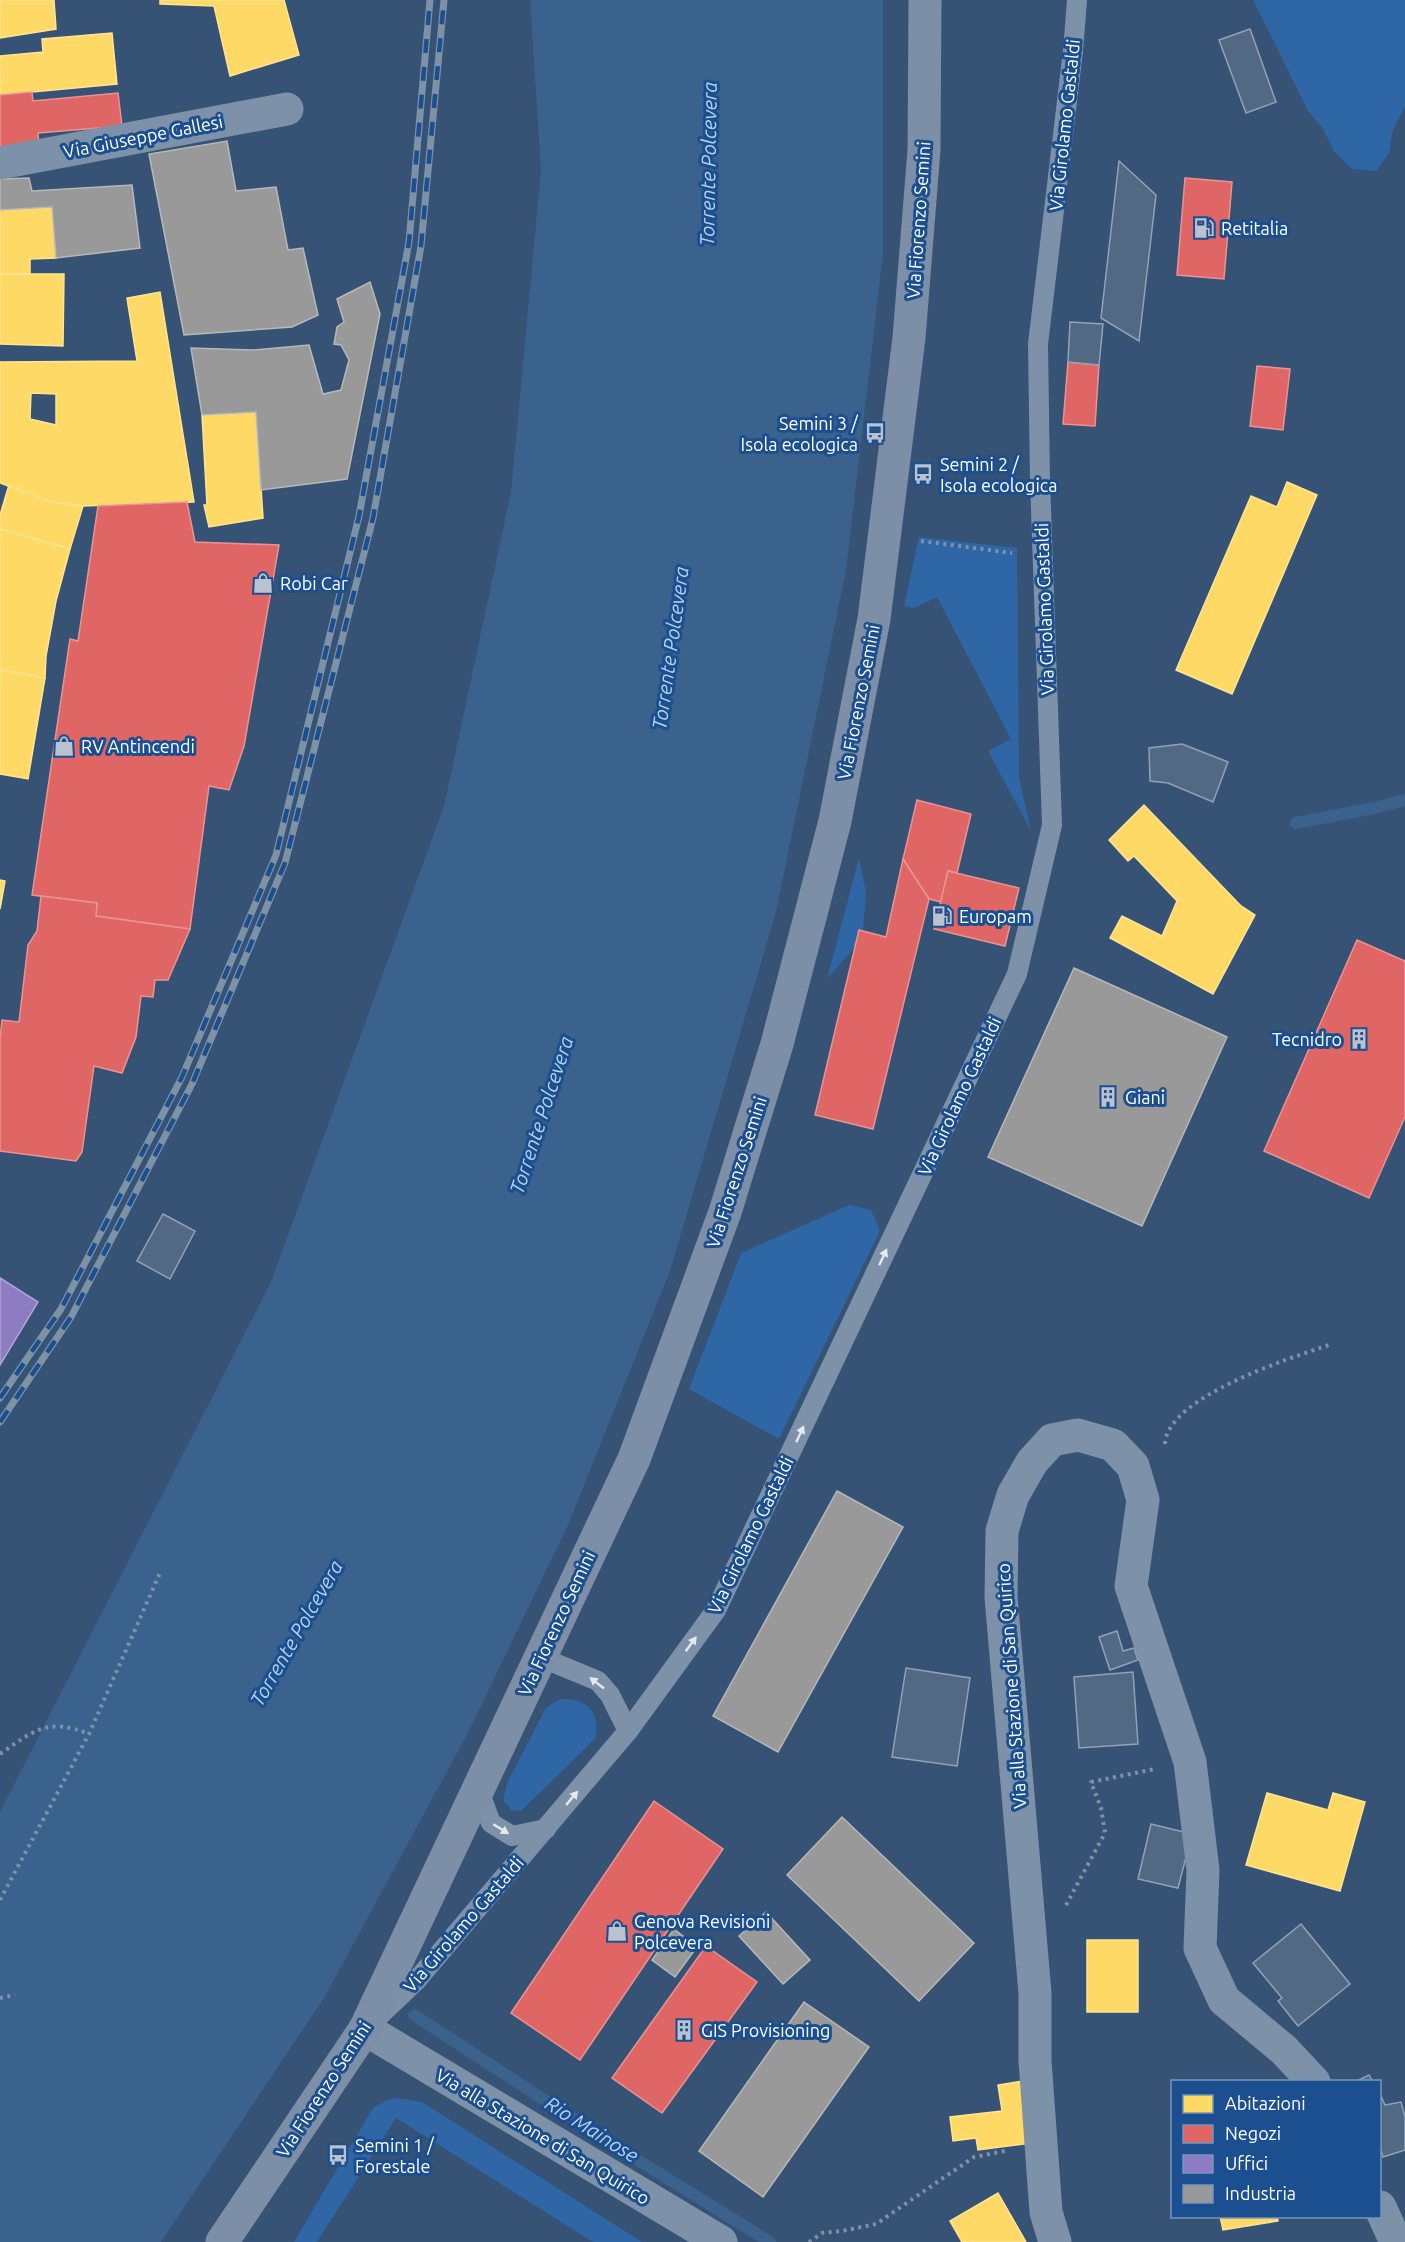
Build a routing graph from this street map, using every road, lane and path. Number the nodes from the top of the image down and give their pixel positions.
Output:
1 (925, 0) edge
2 (1077, 0) edge
3 (287, 109) dead end
4 (0, 163) edge
5 (918, 541) dead end
6 (1017, 553) dead end
7 (1329, 1345) dead end
8 (1164, 1449) dead end
9 (160, 1573) dead end
10 (540, 1657) junction
11 (628, 1731) junction
12 (89, 1734) junction
13 (0, 1754) edge
14 (1190, 1762) junction
15 (479, 1791) junction
16 (546, 1829) junction
17 (0, 1900) edge
18 (1065, 1909) dead end
19 (15, 1995) dead end
20 (0, 1998) edge
21 (365, 2029) junction
22 (1312, 2080) edge
23 (1041, 2145) junction
24 (1381, 2209) edge
25 (222, 2242) edge
26 (721, 2242) edge
27 (809, 2242) edge
28 (1055, 2242) edge
29 (1396, 2242) edge

1 - 10 main road, Via Fiorenzo Semini
11 -> 2 lane, Via Girolamo Gastaldi
3 - 4 street, Via Giuseppe Gallesi
5 - 6 path
7 - 8 path
9 - 12 path
11 -> 10 lane
10 - 15 main road, Via Fiorenzo Semini
16 -> 11 lane, Via Girolamo Gastaldi
12 - 13 path
12 - 17 path
14 - 18 path
14 - 22 street, Via alla Stazione di San Quirico
14 - 23 street, Via alla Stazione di San Quirico
15 -> 16 lane
15 - 21 main road, Via Fiorenzo Semini
16 - 21 lane, Via Girolamo Gastaldi
19 - 20 path
21 - 25 main road, Via Fiorenzo Semini
21 - 26 street, Via alla Stazione di San Quirico
23 - 27 path
23 - 28 street, Via alla Stazione di San Quirico
24 - 29 street

